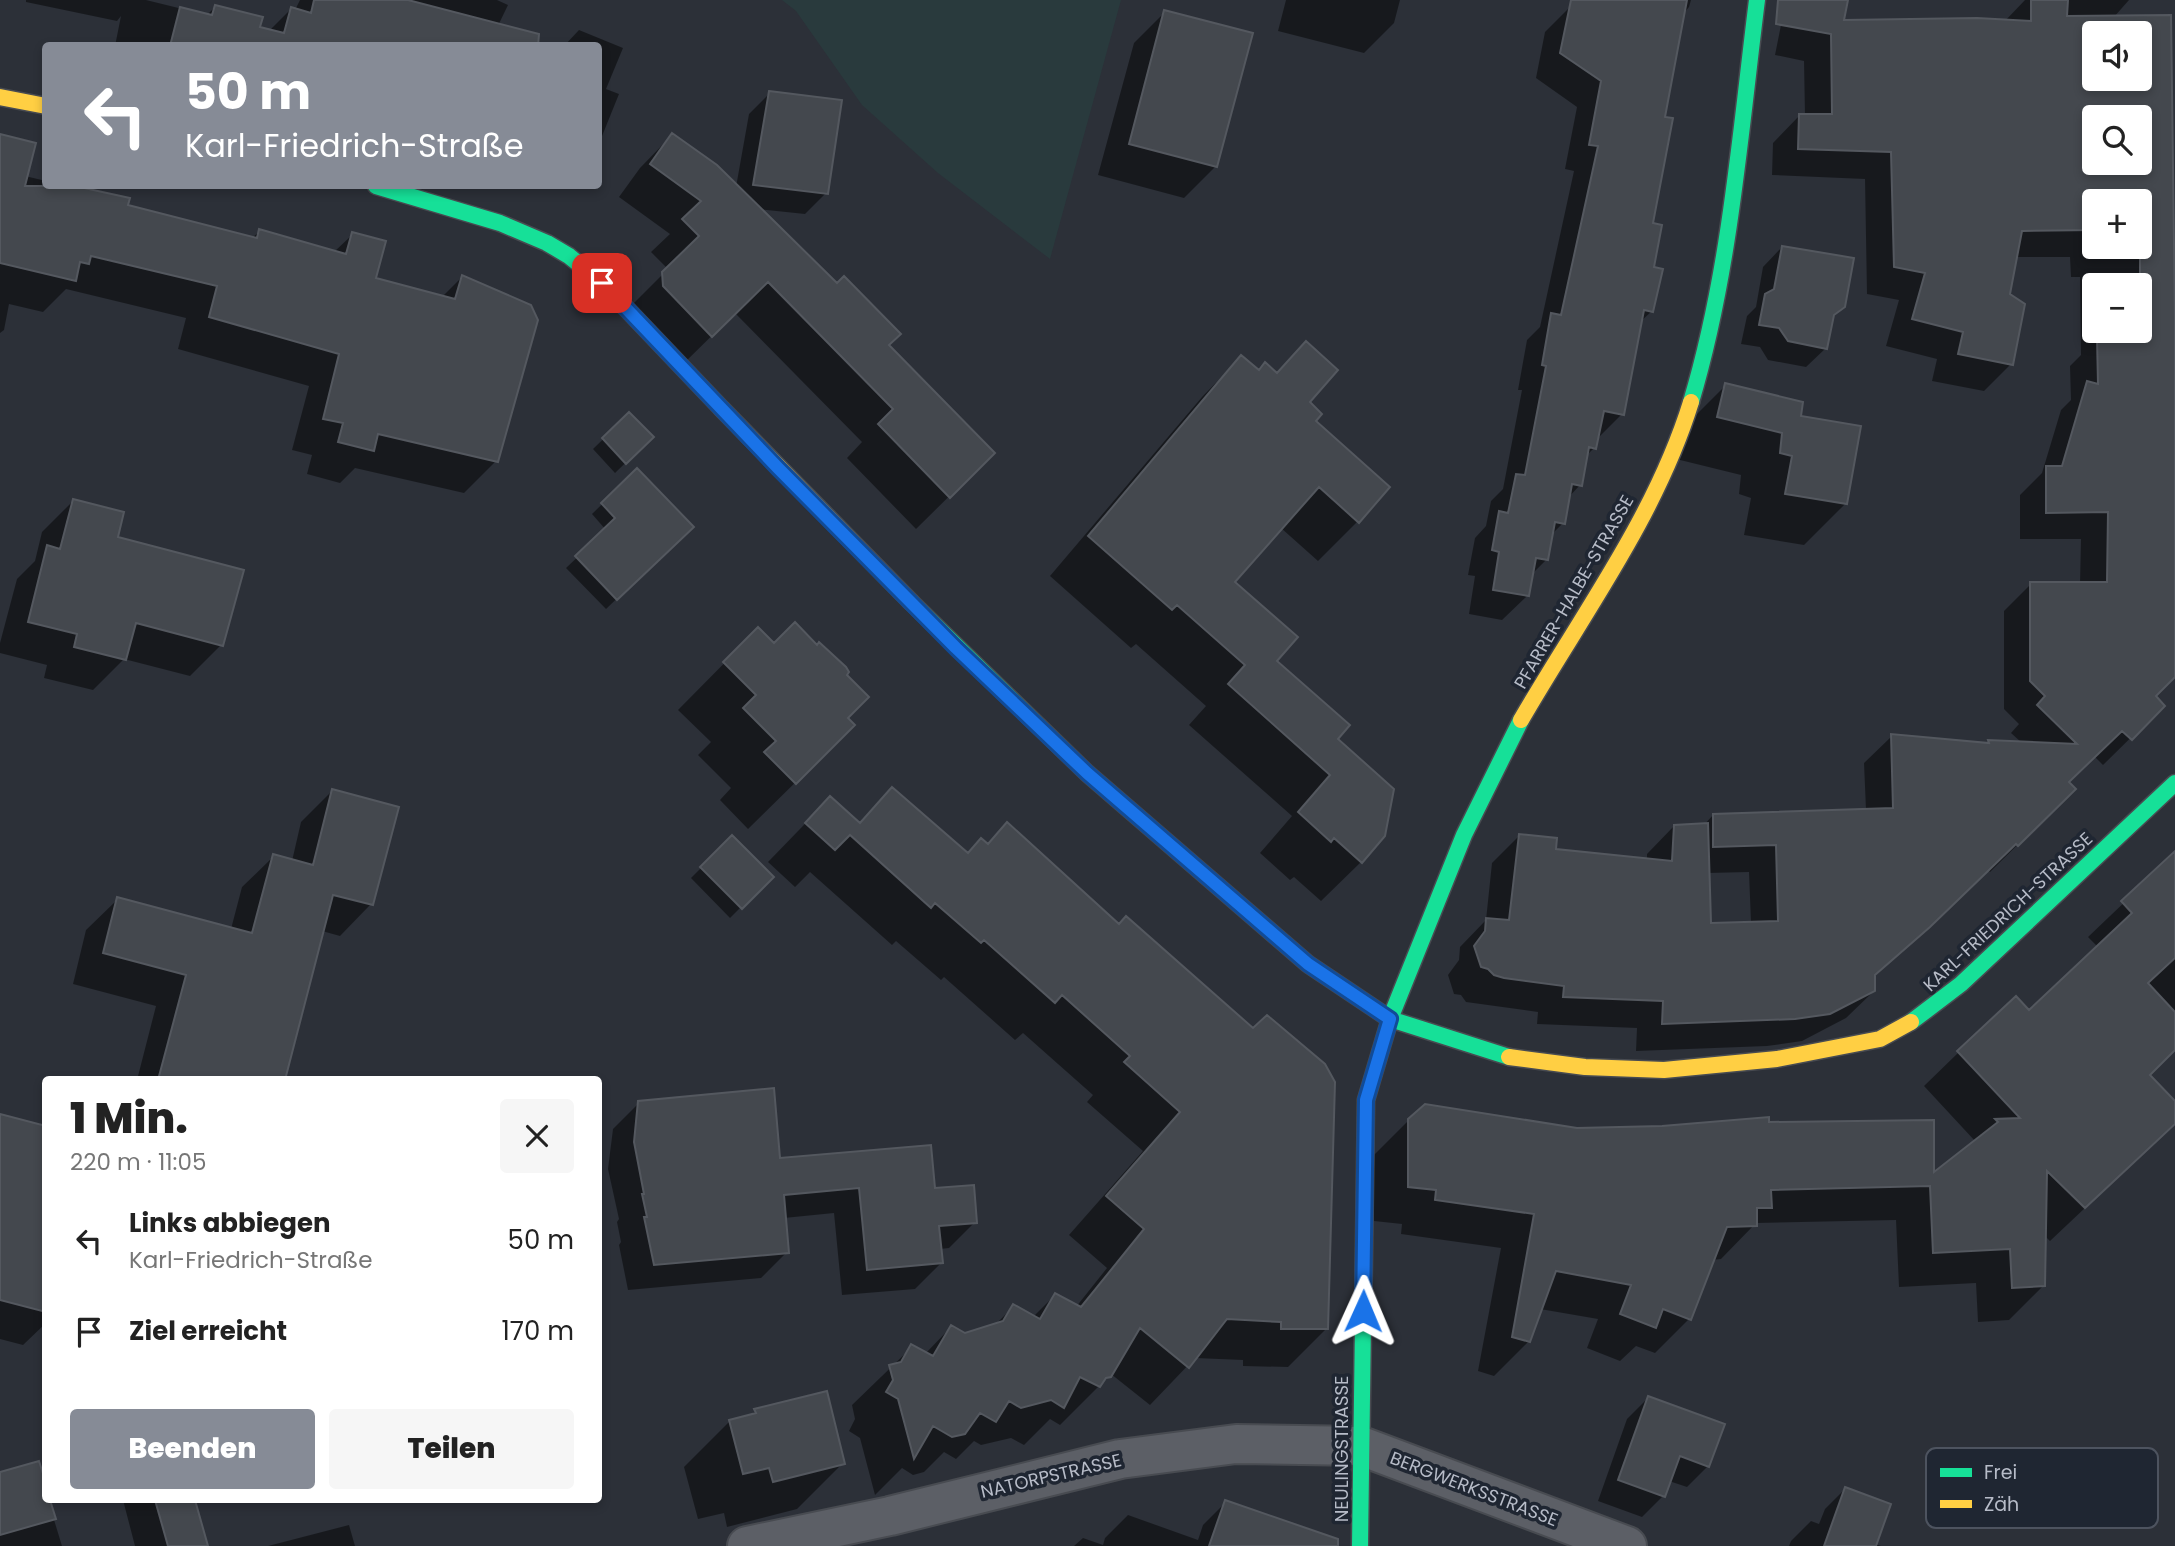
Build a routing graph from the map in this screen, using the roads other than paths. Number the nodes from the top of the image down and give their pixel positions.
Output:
1 (1757, 0) edge
2 (0, 96) edge
3 (42, 105) edge
4 (387, 189) edge
5 (2173, 783) edge
6 (1390, 1019) junction
7 (1361, 1446) junction
8 (747, 1546) edge
9 (1360, 1546) edge
10 (1627, 1546) edge

1 - 6 street, PFARRER-HALBE-STRASSE
2 - 3 street
4 - 6 street, KARL-FRIEDRICH-STRASSE
5 - 6 street, KARL-FRIEDRICH-STRASSE
6 - 7 street, NEULINGSTRASSE
7 - 8 street, NATORPSTRASSE
7 - 9 street, NEULINGSTRASSE
7 - 10 street, BERGWERKSSTRASSE

